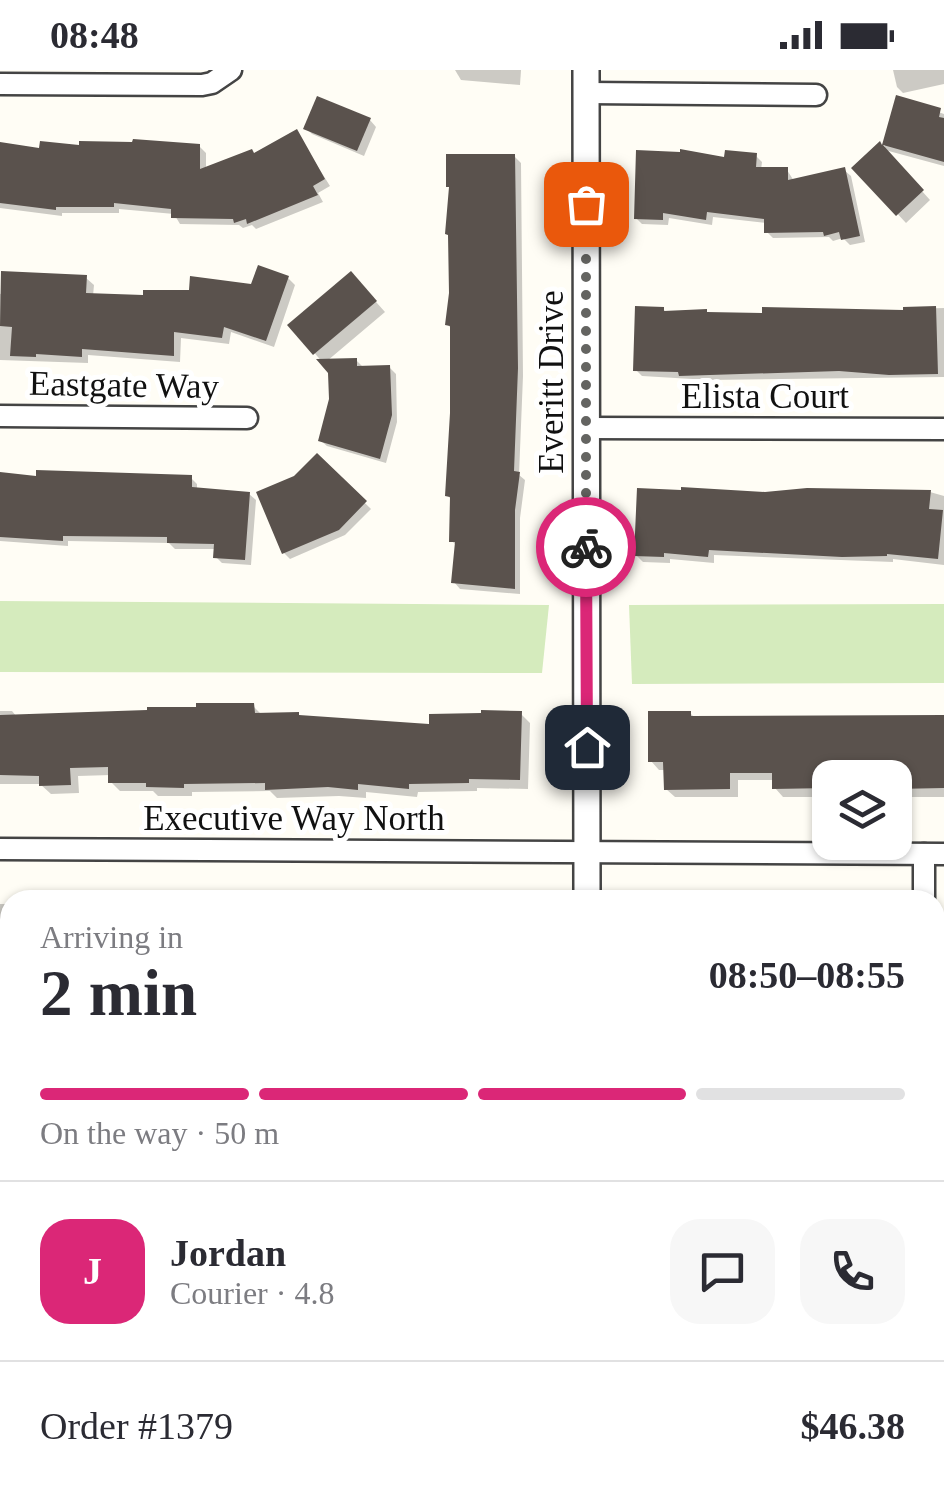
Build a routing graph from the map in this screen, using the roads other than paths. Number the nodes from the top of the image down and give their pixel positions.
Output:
1 (230, 70) edge
2 (586, 82) edge
3 (0, 84) edge
4 (816, 96) dead end
5 (0, 416) edge
6 (247, 418) dead end
7 (586, 428) junction
8 (944, 429) edge
9 (0, 849) edge
10 (587, 851) junction
11 (934, 854) edge
12 (588, 890) edge
13 (926, 890) edge

1 - 3 street
2 - 4 street
2 - 7 street, Everitt Drive
5 - 6 street, Eastgate Way
7 - 8 street, Elista Court
7 - 10 street, Everitt Drive
9 - 10 street, Executive Way North
10 - 11 street, Executive Way North
10 - 12 street, Everitt Drive
11 - 13 street

